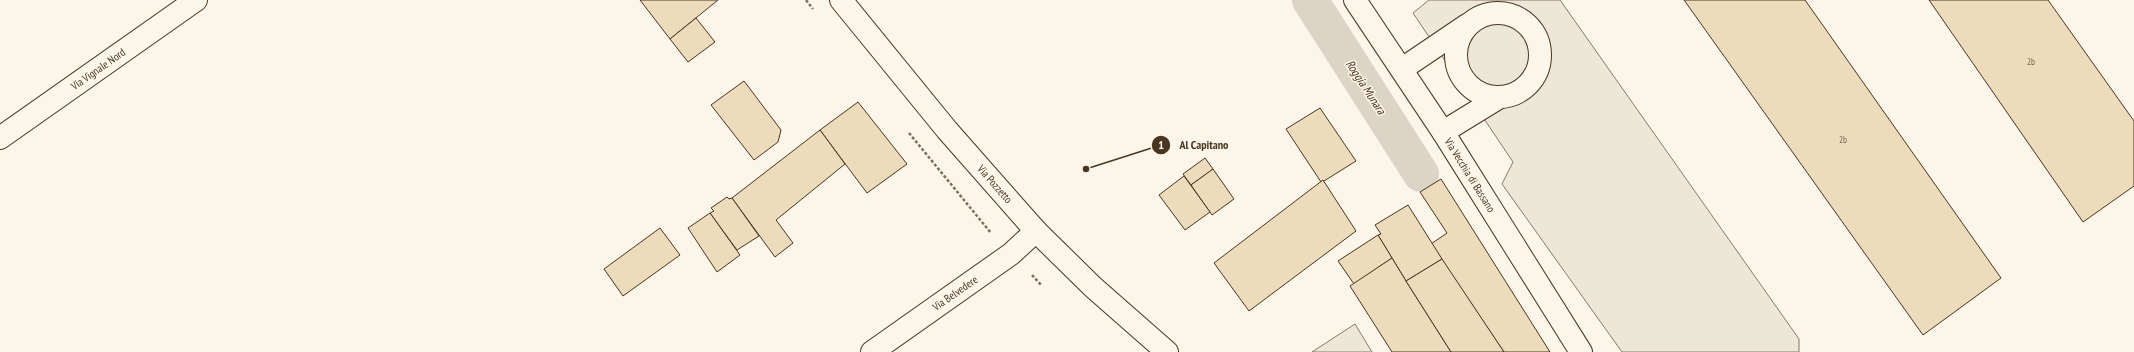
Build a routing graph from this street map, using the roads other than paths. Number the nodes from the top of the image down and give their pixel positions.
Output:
1 (196, 0) edge
2 (841, 0) edge
3 (1355, 0) edge
4 (1470, 24) junction
5 (1402, 69) junction
6 (1500, 97) junction
7 (1443, 132) junction
8 (0, 138) edge
9 (1036, 231) junction
10 (872, 352) edge
11 (1166, 352) edge
12 (1581, 352) edge

1 - 8 street, Via Vignale Nord
2 - 9 street, Via Pozzetto
3 - 5 street, Via Vecchia di Bassano
4 - 5 street
4 - 6 street
4 - 6 street
5 - 7 street, Via Vecchia di Bassano
6 - 7 street
7 - 12 street, Via Vecchia di Bassano
9 - 10 street, Via Belvedere
9 - 11 street, Via Pozzetto

